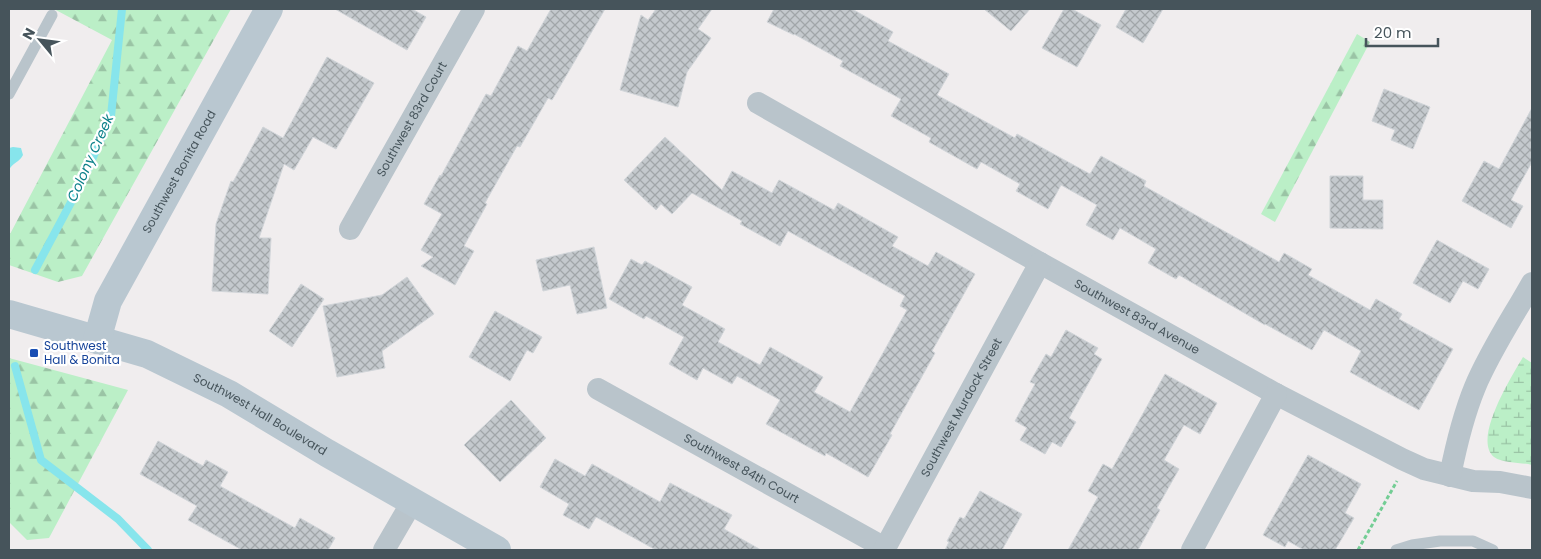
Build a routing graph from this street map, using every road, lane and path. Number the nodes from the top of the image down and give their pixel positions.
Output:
1 (269, 9) edge
2 (474, 9) edge
3 (52, 15) dead end
4 (9, 94) edge
5 (758, 103) dead end
6 (350, 229) dead end
7 (1040, 263) junction
8 (1532, 283) edge
9 (9, 314) edge
10 (97, 340) junction
11 (598, 389) dead end
12 (1276, 394) junction
13 (1407, 462) junction
14 (1450, 476) junction
15 (1532, 488) edge
16 (412, 502) junction
17 (884, 549) edge
18 (384, 550) edge
19 (497, 550) edge
20 (1192, 550) edge
21 (1358, 550) edge
22 (1396, 550) edge
23 (1493, 550) edge

1 - 10 main road, Southwest Bonita Road
2 - 6 street, Southwest 83rd Court
3 - 4 lane
5 - 7 street, Southwest 83rd Avenue
7 - 12 street, Southwest 83rd Avenue
7 - 17 street, Southwest Murdock Street
8 - 14 street
9 - 10 main road, Southwest Hall Boulevard
10 - 16 main road, Southwest Hall Boulevard
11 - 17 street, Southwest 84th Court
12 - 13 street, Southwest 83rd Avenue
12 - 20 street
13 - 14 street, Southwest 83rd Avenue
13 - 21 path
14 - 15 street, Southwest 83rd Avenue
16 - 18 street
16 - 19 main road, Southwest Hall Boulevard
22 - 23 lane

